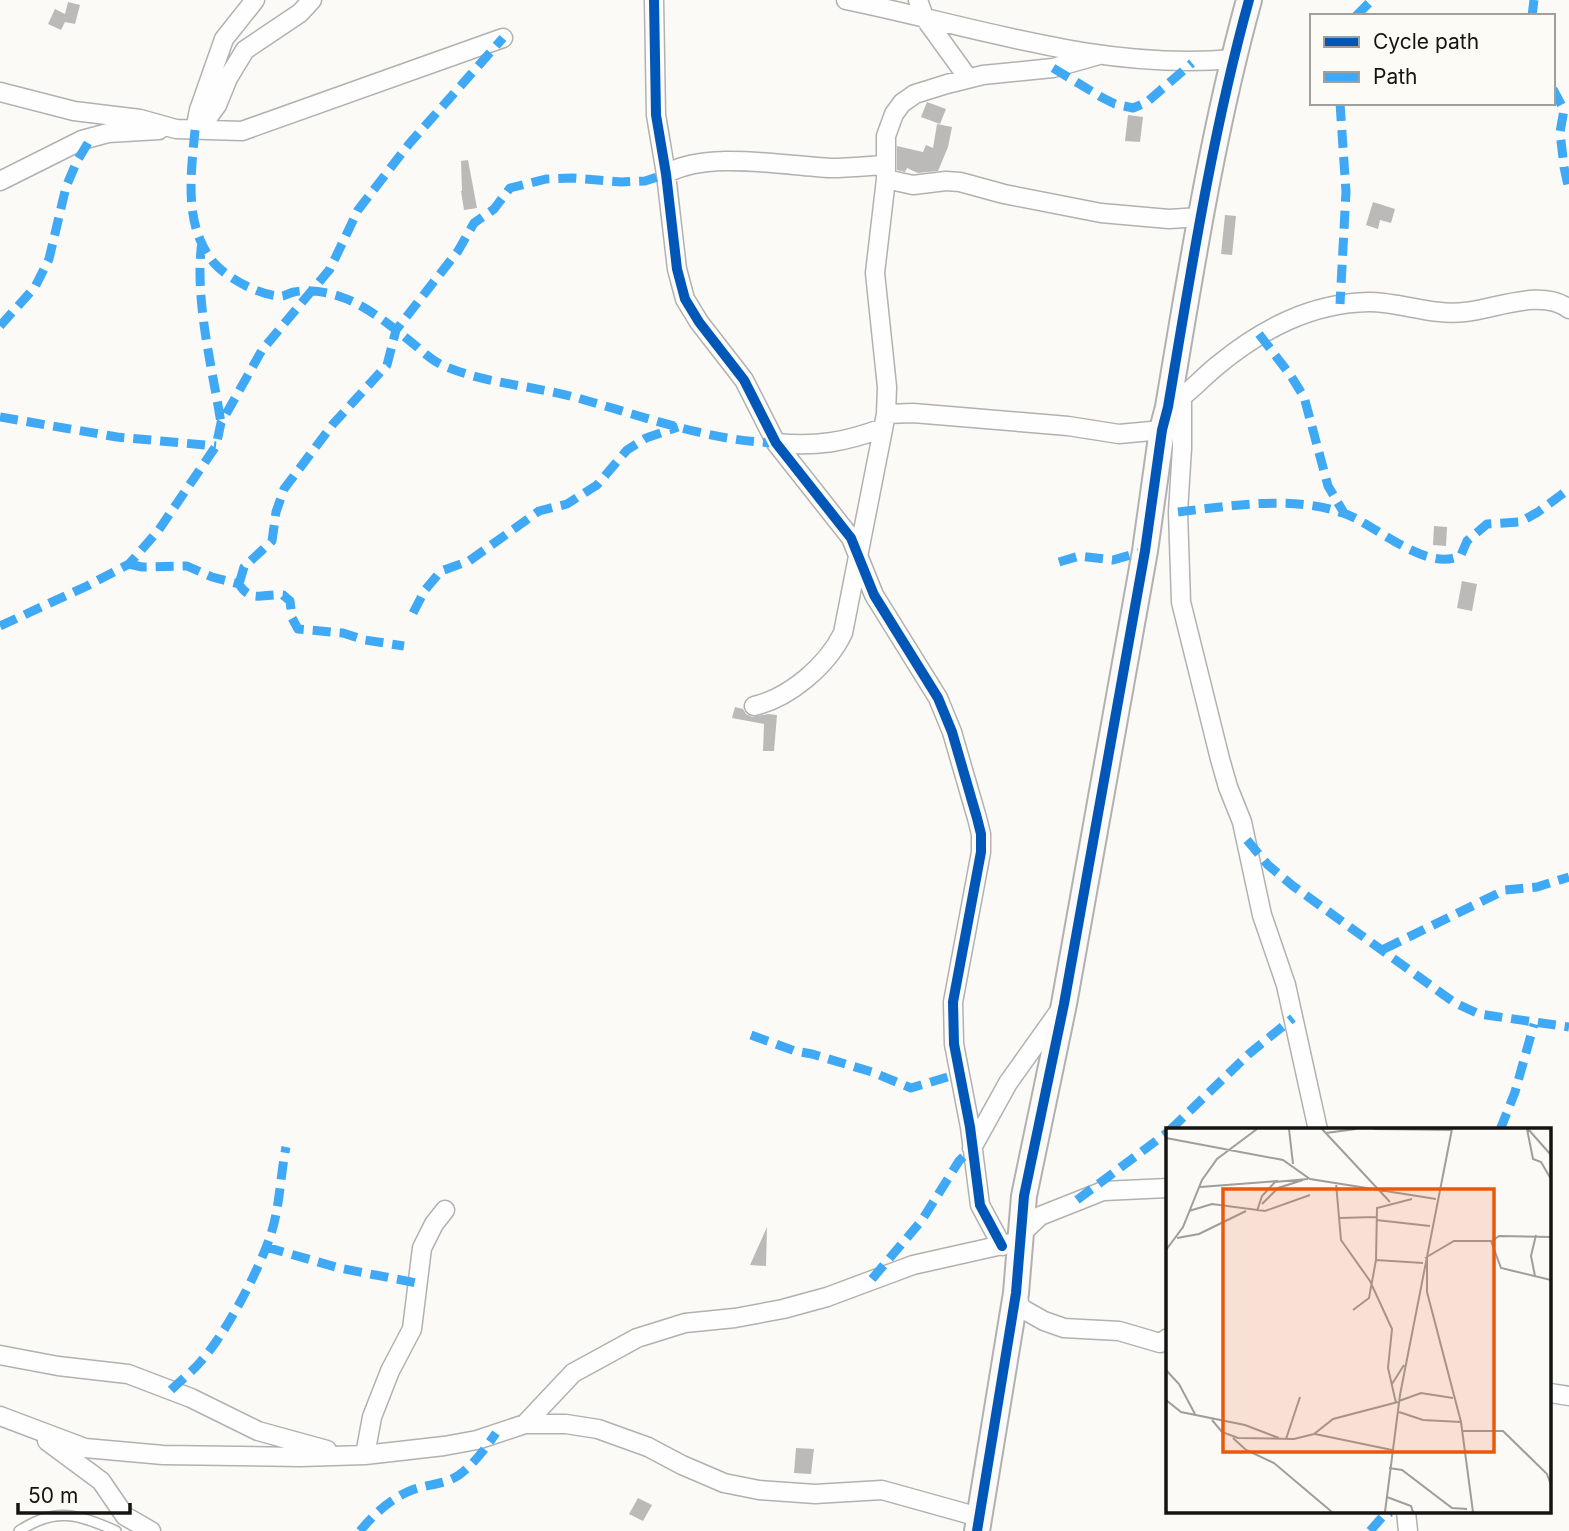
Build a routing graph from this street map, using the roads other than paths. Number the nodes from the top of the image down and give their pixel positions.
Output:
1 (255, 0) edge
2 (312, 0) edge
3 (654, 0) edge
4 (846, 0) edge
5 (918, 0) edge
6 (1249, 0) edge
7 (924, 18) junction
8 (503, 38) dead end
9 (1099, 55) junction
10 (1233, 59) junction
11 (968, 78) junction
12 (0, 92) edge
13 (196, 128) junction
14 (176, 129) junction
15 (885, 172) junction
16 (666, 174) junction
17 (0, 181) edge
18 (1200, 217) junction
19 (1567, 303) edge
20 (1171, 411) junction
21 (885, 421) junction
22 (776, 443) junction
23 (858, 554) junction
24 (754, 706) dead end
25 (1064, 1004) junction
26 (1318, 1128) edge
27 (972, 1148) junction
28 (1166, 1188) edge
29 (445, 1210) dead end
30 (1015, 1239) junction
31 (1016, 1293) junction
32 (1166, 1339) edge
33 (0, 1355) edge
34 (0, 1416) edge
35 (525, 1423) junction
36 (26, 1426) junction
37 (344, 1455) junction
38 (365, 1455) junction
39 (978, 1524) edge
40 (19, 1531) edge
41 (116, 1531) edge
42 (151, 1531) edge

1 - 13 street
2 - 13 street
3 - 16 street
4 - 7 street
5 - 7 street
6 - 10 street
7 - 9 street
7 - 11 street
8 - 13 street
9 - 10 street
9 - 11 street
10 - 18 street
11 - 15 street
12 - 14 street
13 - 14 street
14 - 17 street
15 - 16 street
15 - 18 street
15 - 21 street
16 - 22 street
18 - 20 street
19 - 20 street
20 - 21 street
20 - 25 street
20 - 26 street
21 - 22 street
21 - 23 street
22 - 23 street
23 - 24 street
23 - 27 street
25 - 27 street
25 - 30 street
27 - 30 street
28 - 30 street
29 - 38 street
30 - 31 street
30 - 35 street
31 - 32 street
31 - 39 street
33 - 37 street
34 - 36 street
35 - 38 street
35 - 39 street
36 - 37 street
36 - 42 street
37 - 38 street
40 - 41 lane

